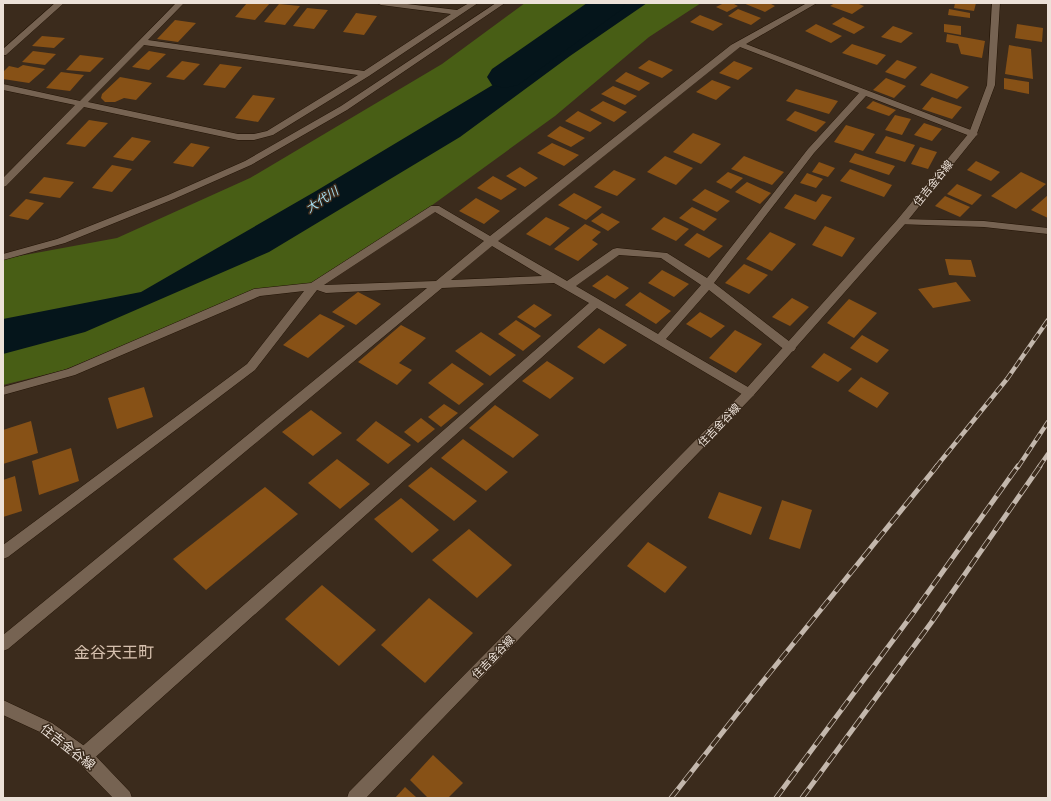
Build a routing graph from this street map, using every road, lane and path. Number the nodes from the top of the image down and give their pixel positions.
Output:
1 (60, 3) edge
2 (180, 3) edge
3 (381, 3) edge
4 (474, 3) edge
5 (501, 3) edge
6 (812, 3) edge
7 (996, 3) edge
8 (459, 13) junction
9 (142, 42) junction
10 (740, 44) junction
11 (3, 53) edge
12 (366, 74) junction
13 (3, 87) edge
14 (865, 92) junction
15 (80, 103) junction
16 (973, 134) junction
17 (3, 184) edge
18 (901, 222) junction
19 (1048, 231) edge
20 (491, 241) junction
21 (3, 257) edge
22 (556, 279) junction
23 (439, 284) junction
24 (708, 284) junction
25 (314, 286) junction
26 (568, 286) junction
27 (596, 303) junction
28 (659, 340) junction
29 (790, 348) junction
30 (3, 391) edge
31 (750, 393) junction
32 (3, 553) edge
33 (3, 644) edge
34 (3, 707) edge
35 (84, 756) junction
36 (124, 798) edge
37 (355, 798) edge

1 - 11 street
2 - 9 street
3 - 8 street
4 - 8 street
5 - 21 street
6 - 10 street
7 - 16 street, 住吉金谷線
8 - 12 street
9 - 12 street
9 - 15 street
10 - 14 street
10 - 20 street
12 - 15 street
13 - 15 street
14 - 16 street
14 - 24 street
15 - 17 street
16 - 18 street, 住吉金谷線
18 - 19 street
18 - 29 street, 住吉金谷線
20 - 22 street
20 - 23 street
20 - 25 street
22 - 23 street
22 - 26 street
23 - 25 street
23 - 33 street
24 - 26 street
24 - 28 street
24 - 29 street
25 - 30 street
25 - 32 street
26 - 27 street
27 - 28 street
27 - 35 street
28 - 31 street
29 - 31 street, 住吉金谷線
31 - 37 street, 住吉金谷線
34 - 35 street, 住吉金谷線
35 - 36 street, 住吉金谷線

